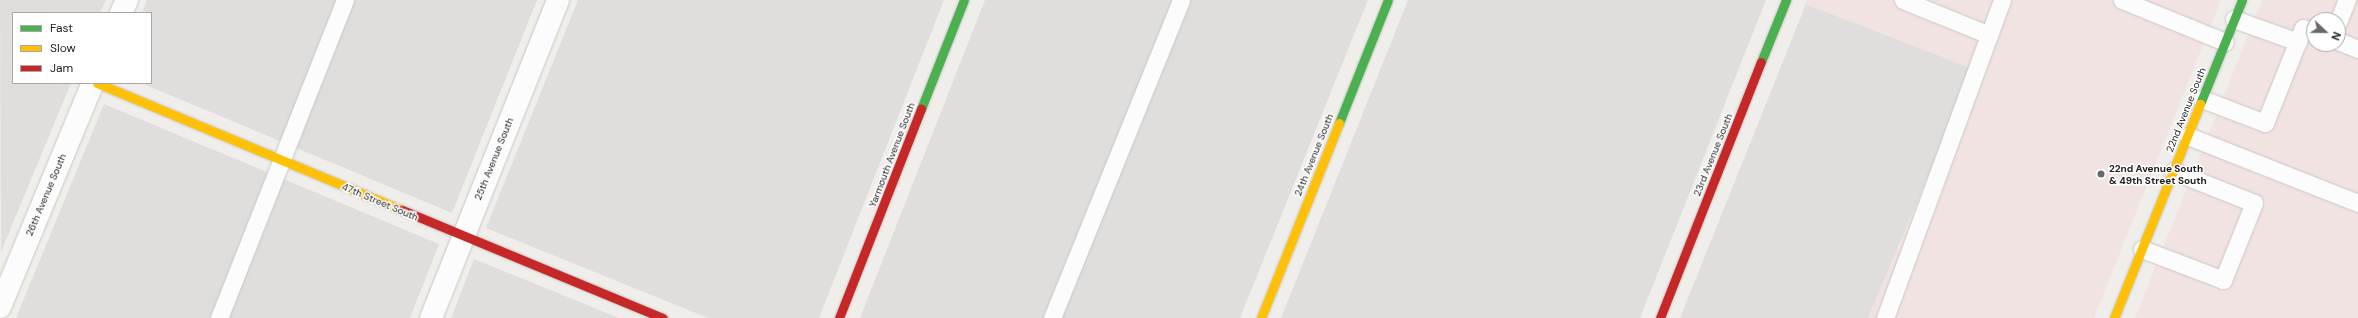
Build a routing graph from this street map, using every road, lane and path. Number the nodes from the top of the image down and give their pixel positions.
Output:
1 (127, 0) edge
2 (345, 0) edge
3 (558, 0) edge
4 (964, 0) edge
5 (1181, 0) edge
6 (1388, 0) edge
7 (1786, 0) edge
8 (1903, 0) edge
9 (2002, 0) edge
10 (2242, 0) edge
11 (2347, 0) edge
12 (2130, 1) edge
13 (121, 12) edge
14 (2342, 12) edge
15 (2234, 19) junction
16 (2306, 29) edge
17 (1989, 35) junction
18 (2225, 42) junction
19 (2298, 42) junction
20 (2346, 44) edge
21 (2358, 49) edge
22 (93, 84) edge
23 (99, 84) edge
24 (2202, 98) junction
25 (2188, 136) junction
26 (282, 161) junction
27 (2173, 171) junction
28 (2358, 202) edge
29 (463, 236) junction
30 (2142, 249) junction
31 (6, 273) edge
32 (0, 307) edge
33 (219, 318) edge
34 (431, 318) edge
35 (663, 318) edge
36 (839, 318) edge
37 (1052, 318) edge
38 (1261, 318) edge
39 (1660, 318) edge
40 (1885, 318) edge
41 (2114, 318) edge

1 - 13 street
2 - 26 lane
3 - 29 street, 25th Avenue South
4 - 36 street, Yarmouth Avenue South
5 - 37 lane
6 - 38 street, 24th Avenue South
7 - 39 street, 23rd Avenue South
8 - 17 lane
9 - 17 lane
10 - 15 street, 22nd Avenue South
11 - 14 lane
12 - 18 lane
15 - 18 street, 22nd Avenue South
15 - 19 lane
16 - 19 lane
17 - 40 lane
18 - 24 street, 22nd Avenue South
19 - 24 lane
20 - 21 lane
22 - 31 street, 26th Avenue South
23 - 26 street, 47th Street South
24 - 25 street, 22nd Avenue South
25 - 27 street, 22nd Avenue South
25 - 28 lane
26 - 29 street, 47th Street South
26 - 33 lane
27 - 30 street, 22nd Avenue South
27 - 30 lane
29 - 34 street, 25th Avenue South
29 - 35 street, 47th Street South
30 - 41 street, 22nd Avenue South
31 - 32 street, 26th Avenue South

